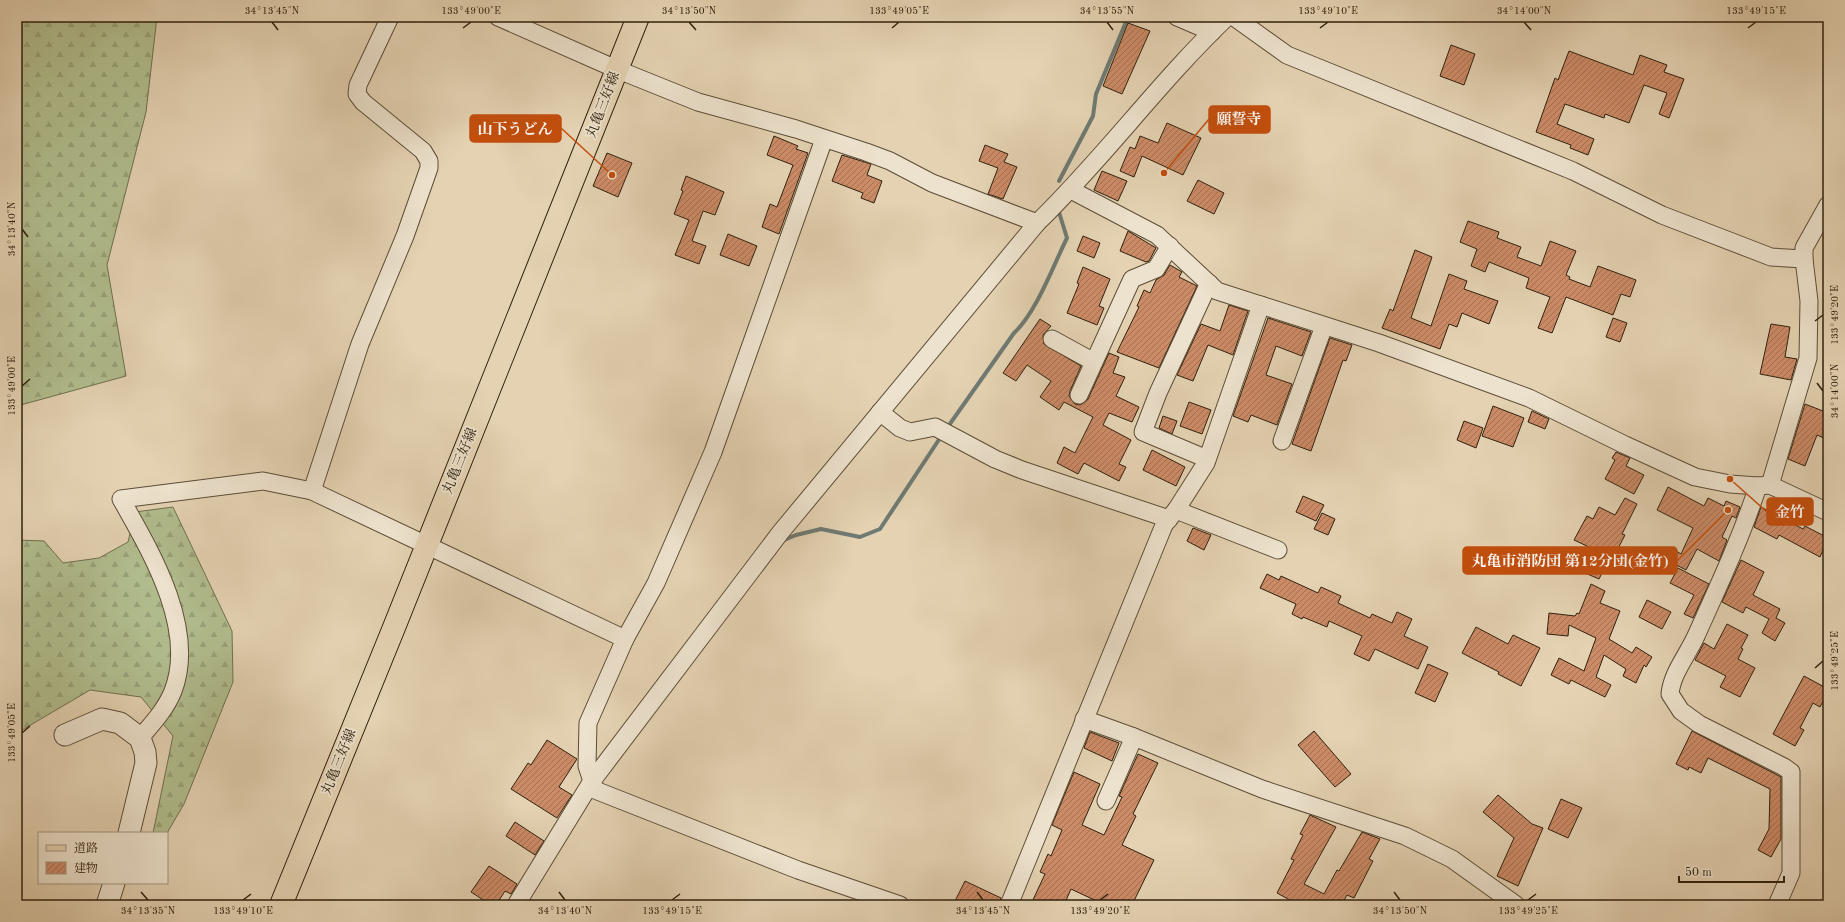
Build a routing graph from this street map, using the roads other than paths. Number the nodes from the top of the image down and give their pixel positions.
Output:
1 (390, 17) edge
2 (498, 17) edge
3 (638, 17) edge
4 (1178, 17) edge
5 (1227, 17) edge
6 (1234, 17) edge
7 (1212, 32) junction
8 (616, 69) junction
9 (824, 139) junction
10 (1071, 190) junction
11 (1828, 205) edge
12 (1037, 223) junction
13 (1170, 246) junction
14 (1804, 259) junction
15 (1209, 283) junction
16 (1261, 305) junction
17 (1324, 326) junction
18 (1052, 339) dead end
19 (1094, 362) junction
20 (1080, 395) dead end
21 (880, 412) junction
22 (1282, 441) dead end
23 (1208, 459) junction
24 (1764, 485) junction
25 (312, 491) junction
26 (1828, 512) edge
27 (1172, 515) junction
28 (426, 544) junction
29 (1278, 550) dead end
30 (625, 639) junction
31 (1084, 720) junction
32 (65, 735) dead end
33 (1134, 737) junction
34 (140, 738) junction
35 (593, 786) junction
36 (1106, 801) dead end
37 (129, 832) edge
38 (114, 884) edge
39 (107, 905) edge
40 (281, 905) edge
41 (516, 905) edge
42 (900, 905) edge
43 (1009, 905) edge
44 (1516, 905) edge
45 (1776, 905) edge

1 - 25 street
2 - 8 street
3 - 8 main road, 丸亀三好線
4 - 7 street
5 - 7 street
6 - 14 street
7 - 10 street
8 - 9 street
8 - 28 main road, 丸亀三好線
9 - 12 street
9 - 30 street
10 - 12 street
10 - 13 street
11 - 14 street
12 - 21 street
13 - 15 street
13 - 19 street
14 - 24 street
15 - 16 street
15 - 23 street
16 - 17 street
16 - 23 street
17 - 22 street
17 - 24 street
18 - 19 street
19 - 20 street
21 - 27 street
21 - 35 street
23 - 27 street
24 - 26 street
24 - 45 street
25 - 28 street
25 - 34 street
27 - 29 street
27 - 31 street
28 - 30 street
28 - 40 main road, 丸亀三好線
30 - 35 street
31 - 33 street
31 - 43 street
32 - 34 street
33 - 36 street
33 - 44 street
34 - 37 street
35 - 41 street
35 - 42 street
38 - 39 street

